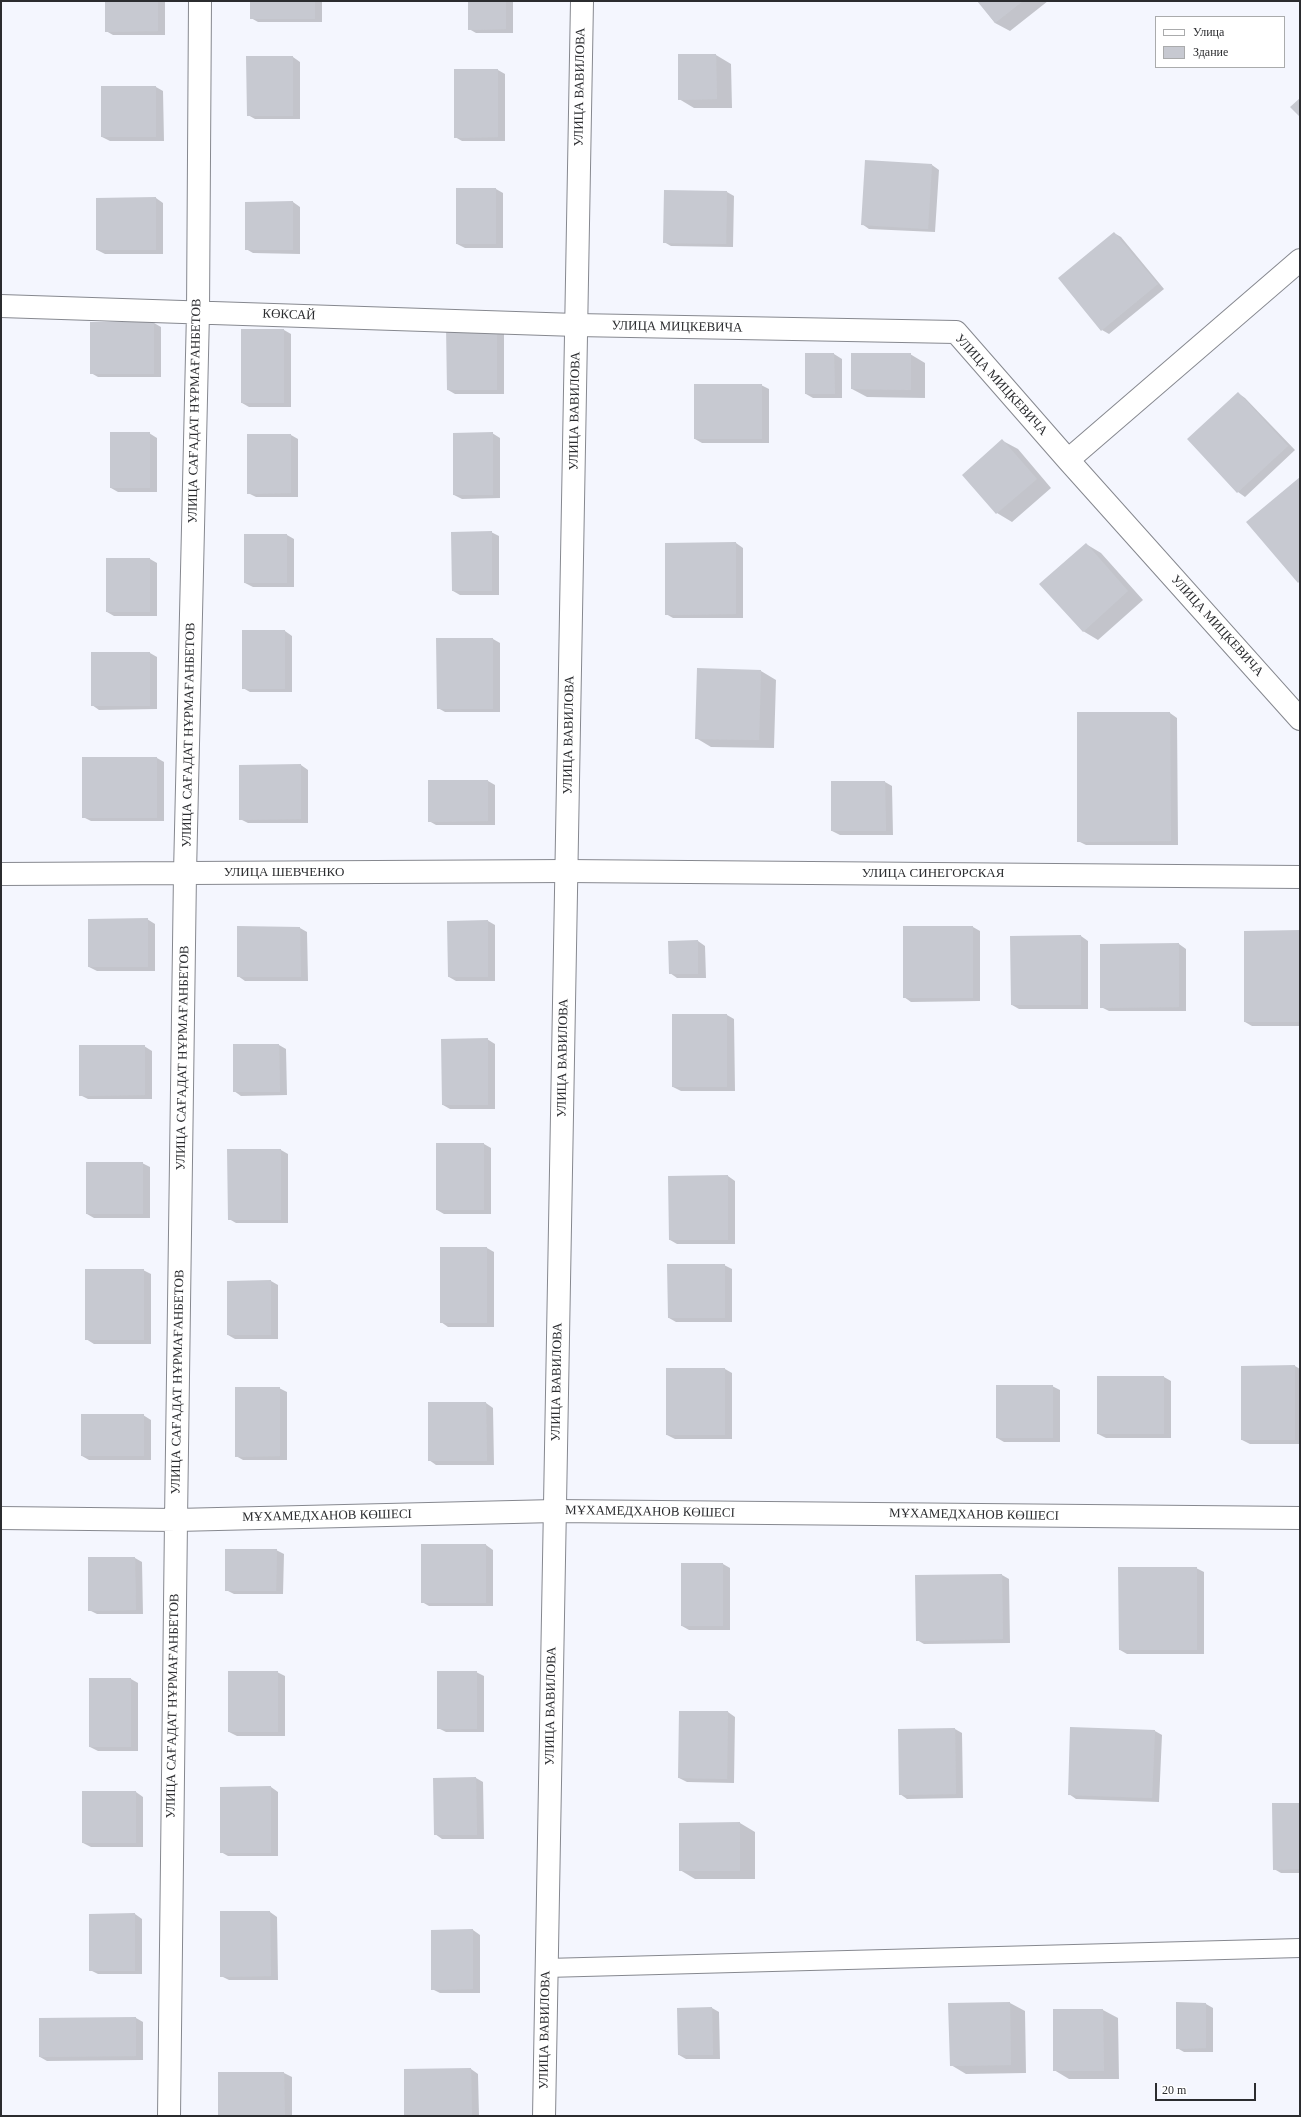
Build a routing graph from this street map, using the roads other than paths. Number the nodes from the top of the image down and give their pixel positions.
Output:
1 (200, 1) edge
2 (582, 1) edge
3 (1300, 260) edge
4 (1, 306) edge
5 (198, 312) junction
6 (576, 325) junction
7 (1068, 460) junction
8 (1300, 719) edge
9 (566, 871) junction
10 (1, 874) edge
11 (186, 874) junction
12 (1300, 877) edge
13 (555, 1511) junction
14 (1, 1518) edge
15 (1300, 1518) edge
16 (176, 1520) junction
17 (1300, 1948) edge
18 (546, 1968) junction
19 (169, 2116) edge
20 (544, 2116) edge

1 - 5 street, УЛИЦА САҒАДАТ НҰРМАҒАНБЕТОВ
2 - 6 street, УЛИЦА ВАВИЛОВА
3 - 7 street
4 - 5 street, КӨКСАЙ
5 - 6 street, КӨКСАЙ
5 - 11 street, УЛИЦА САҒАДАТ НҰРМАҒАНБЕТОВ
6 - 7 street, УЛИЦА МИЦКЕВИЧА
6 - 9 street, УЛИЦА ВАВИЛОВА
7 - 8 street, УЛИЦА МИЦКЕВИЧА
9 - 11 street, УЛИЦА ШЕВЧЕНКО
9 - 12 street, УЛИЦА СИНЕГОРСКАЯ
9 - 13 street, УЛИЦА ВАВИЛОВА
10 - 11 street, УЛИЦА ШЕВЧЕНКО
11 - 16 street, УЛИЦА САҒАДАТ НҰРМАҒАНБЕТОВ
13 - 15 street, МҰХАМЕДХАНОВ КӨШЕСІ
13 - 16 street, МҰХАМЕДХАНОВ КӨШЕСІ
13 - 18 street, УЛИЦА ВАВИЛОВА
14 - 16 street, МҰХАМЕДХАНОВ КӨШЕСІ
16 - 19 street, УЛИЦА САҒАДАТ НҰРМАҒАНБЕТОВ
17 - 18 lane
18 - 20 street, УЛИЦА ВАВИЛОВА

